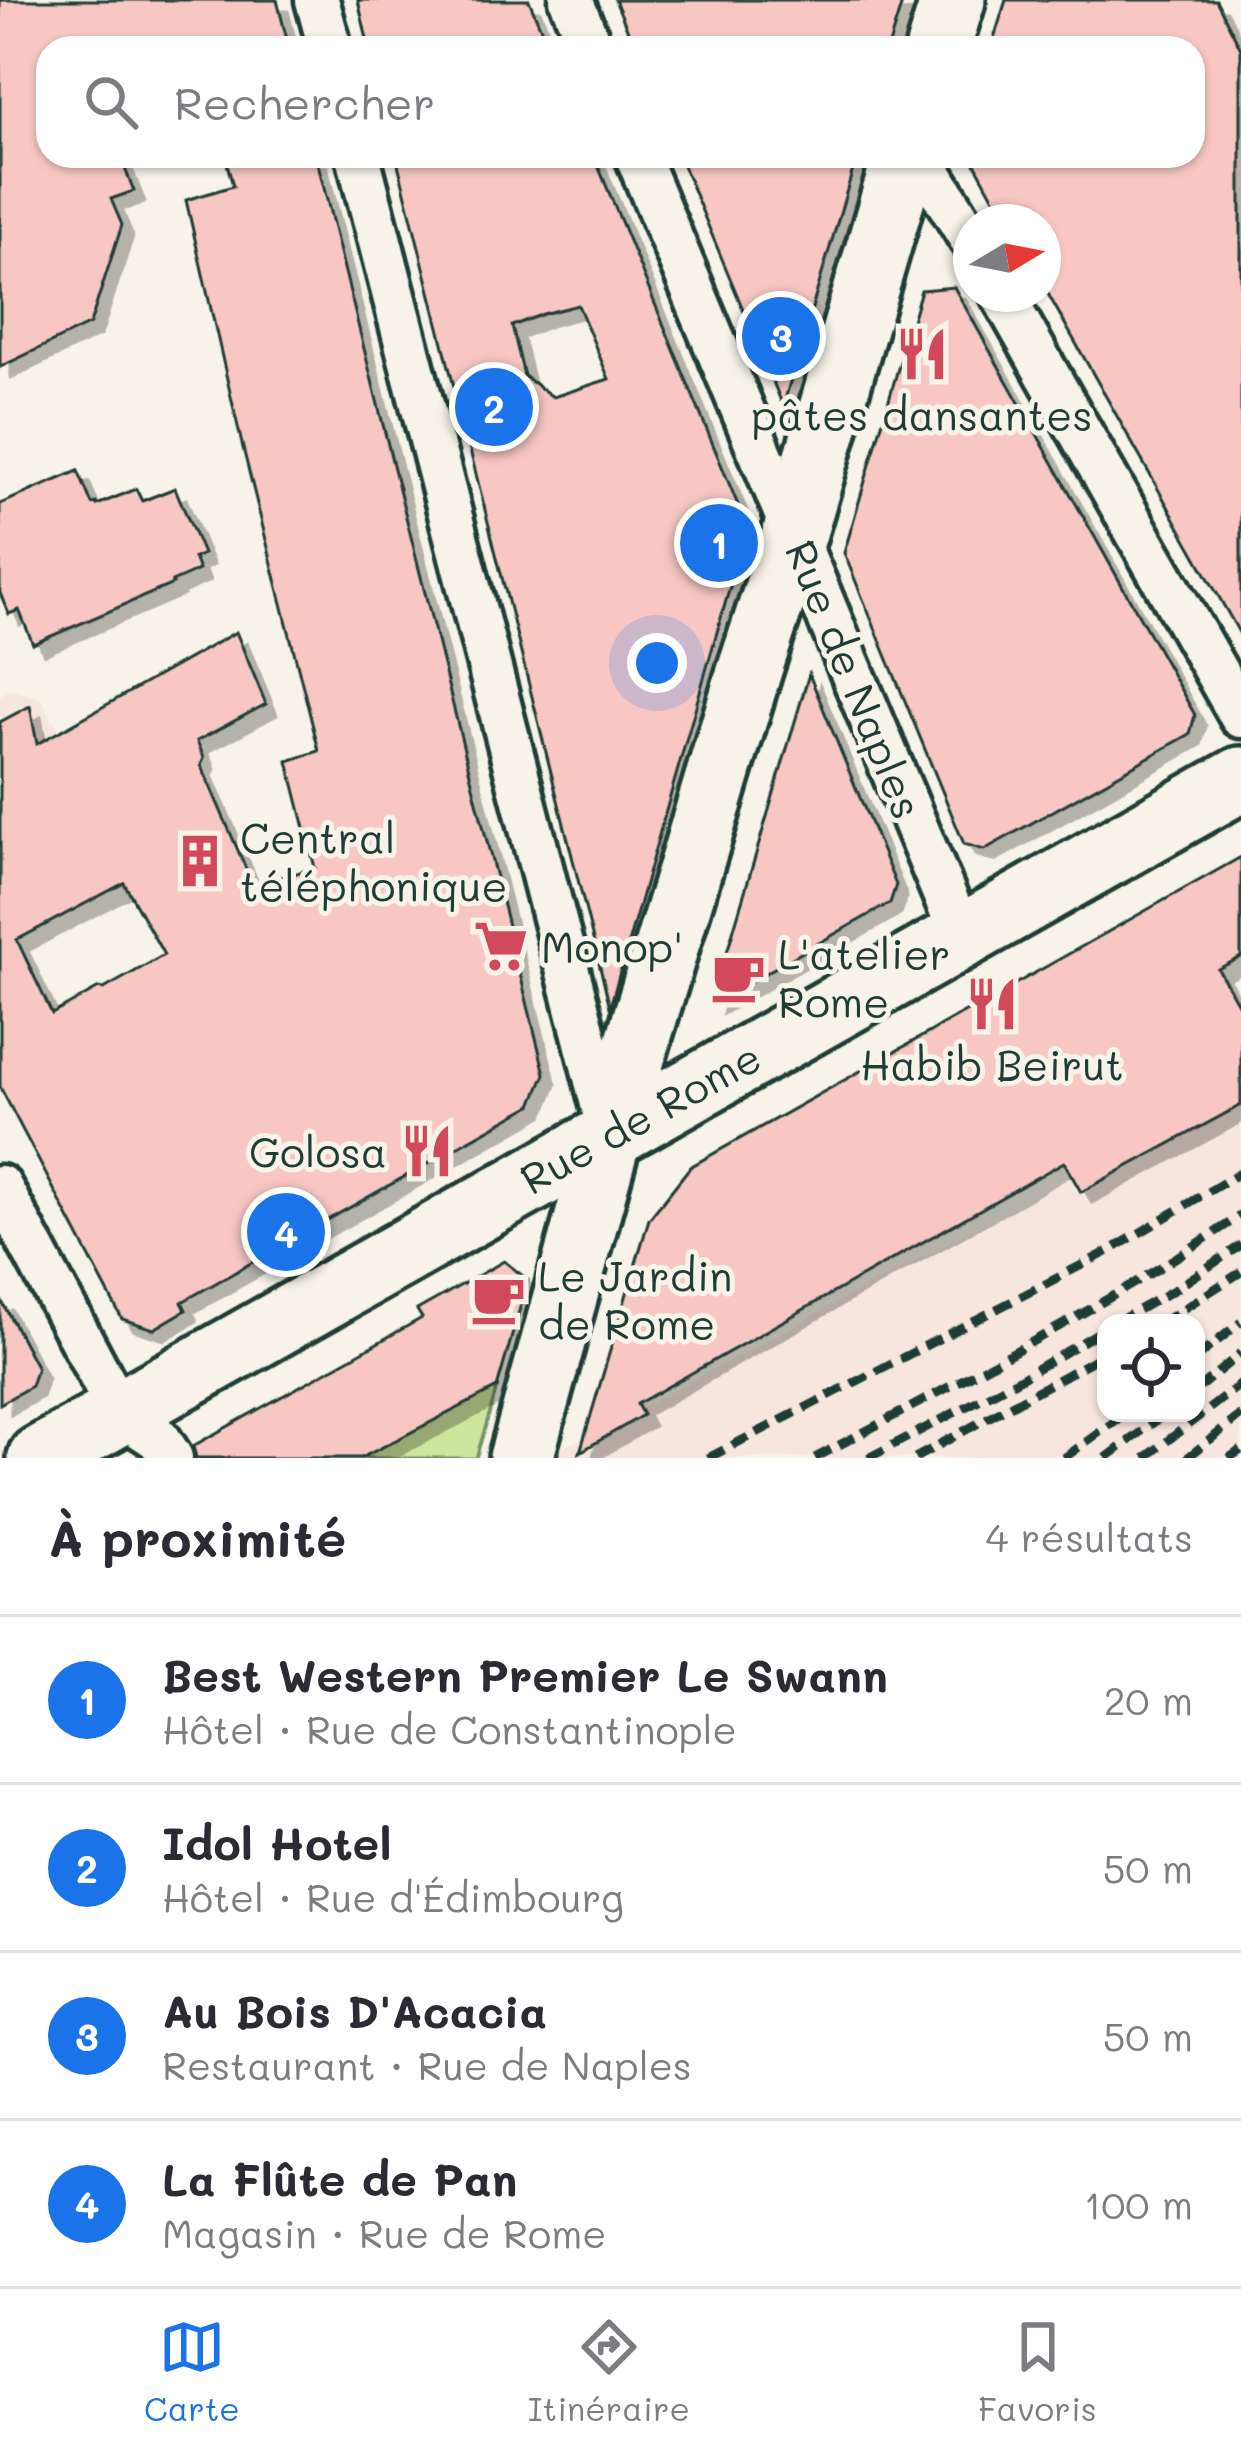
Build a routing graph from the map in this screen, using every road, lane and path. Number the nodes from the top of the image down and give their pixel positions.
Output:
1 (317, 0) edge
2 (571, 0) edge
3 (953, 0) edge
4 (327, 36) edge
5 (586, 36) edge
6 (942, 36) edge
7 (361, 168) edge
8 (642, 168) edge
9 (901, 168) edge
10 (927, 168) edge
11 (953, 210) edge
12 (1012, 312) edge
13 (795, 532) junction
14 (1241, 716) edge
15 (1241, 779) edge
16 (962, 938) junction
17 (610, 1134) junction
18 (0, 1187) edge
19 (109, 1432) edge
20 (40, 1458) edge
21 (170, 1458) edge
22 (521, 1458) edge

1 - 4 street
2 - 5 street
3 - 6 main road
7 - 17 street
8 - 13 street, Rue de Naples
9 - 13 main road
10 - 11 street
12 - 14 street
13 - 16 street, Rue de Naples
13 - 17 main road
15 - 16 main road, Rue de Rome
16 - 17 main road, Rue de Rome
17 - 19 main road, Rue de Rome
17 - 22 main road
18 - 19 street
19 - 20 main road, Rue de Rome
19 - 21 street

